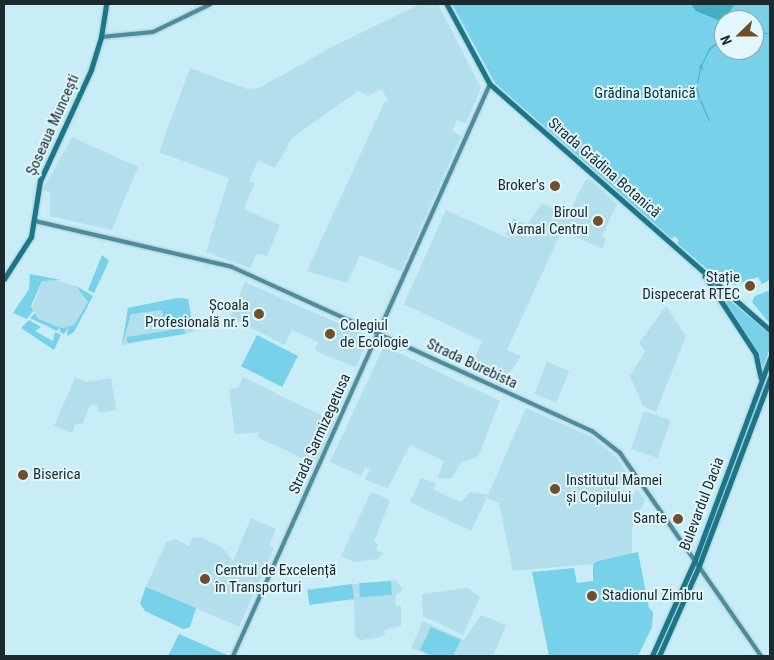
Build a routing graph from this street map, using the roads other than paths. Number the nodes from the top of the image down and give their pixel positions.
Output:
1 (106, 4) edge
2 (211, 4) edge
3 (447, 4) edge
4 (101, 37) junction
5 (490, 84) junction
6 (35, 221) junction
7 (702, 270) junction
8 (4, 279) edge
9 (770, 330) edge
10 (378, 334) junction
11 (770, 358) edge
12 (770, 378) edge
13 (761, 380) junction
14 (768, 384) junction
15 (694, 560) junction
16 (699, 566) junction
17 (232, 656) edge
18 (652, 656) edge
19 (658, 656) edge
20 (761, 656) edge

1 - 4 main road, Șoseaua Muncești
2 - 4 main road
3 - 5 main road, Strada Grădina Botanică
4 - 6 main road, Șoseaua Muncești
5 - 7 main road, Strada Grădina Botanică
5 - 10 main road, Strada Sarmizegetusa
6 - 8 main road, Șoseaua Muncești
6 - 10 main road, Strada Burebista
7 - 9 main road, Strada Grădina Botanică
7 - 13 main road
10 - 15 main road, Strada Burebista
10 - 17 main road, Strada Sarmizegetusa
11 - 13 main road, Bulevardul Dacia
12 - 14 main road, Bulevardul Dacia
13 - 14 main road
13 - 15 main road, Bulevardul Dacia
14 - 16 main road, Bulevardul Dacia
15 - 16 main road, Strada Burebista
15 - 18 main road, Bulevardul Dacia
16 - 19 main road, Bulevardul Dacia
16 - 20 main road, Strada Burebista

